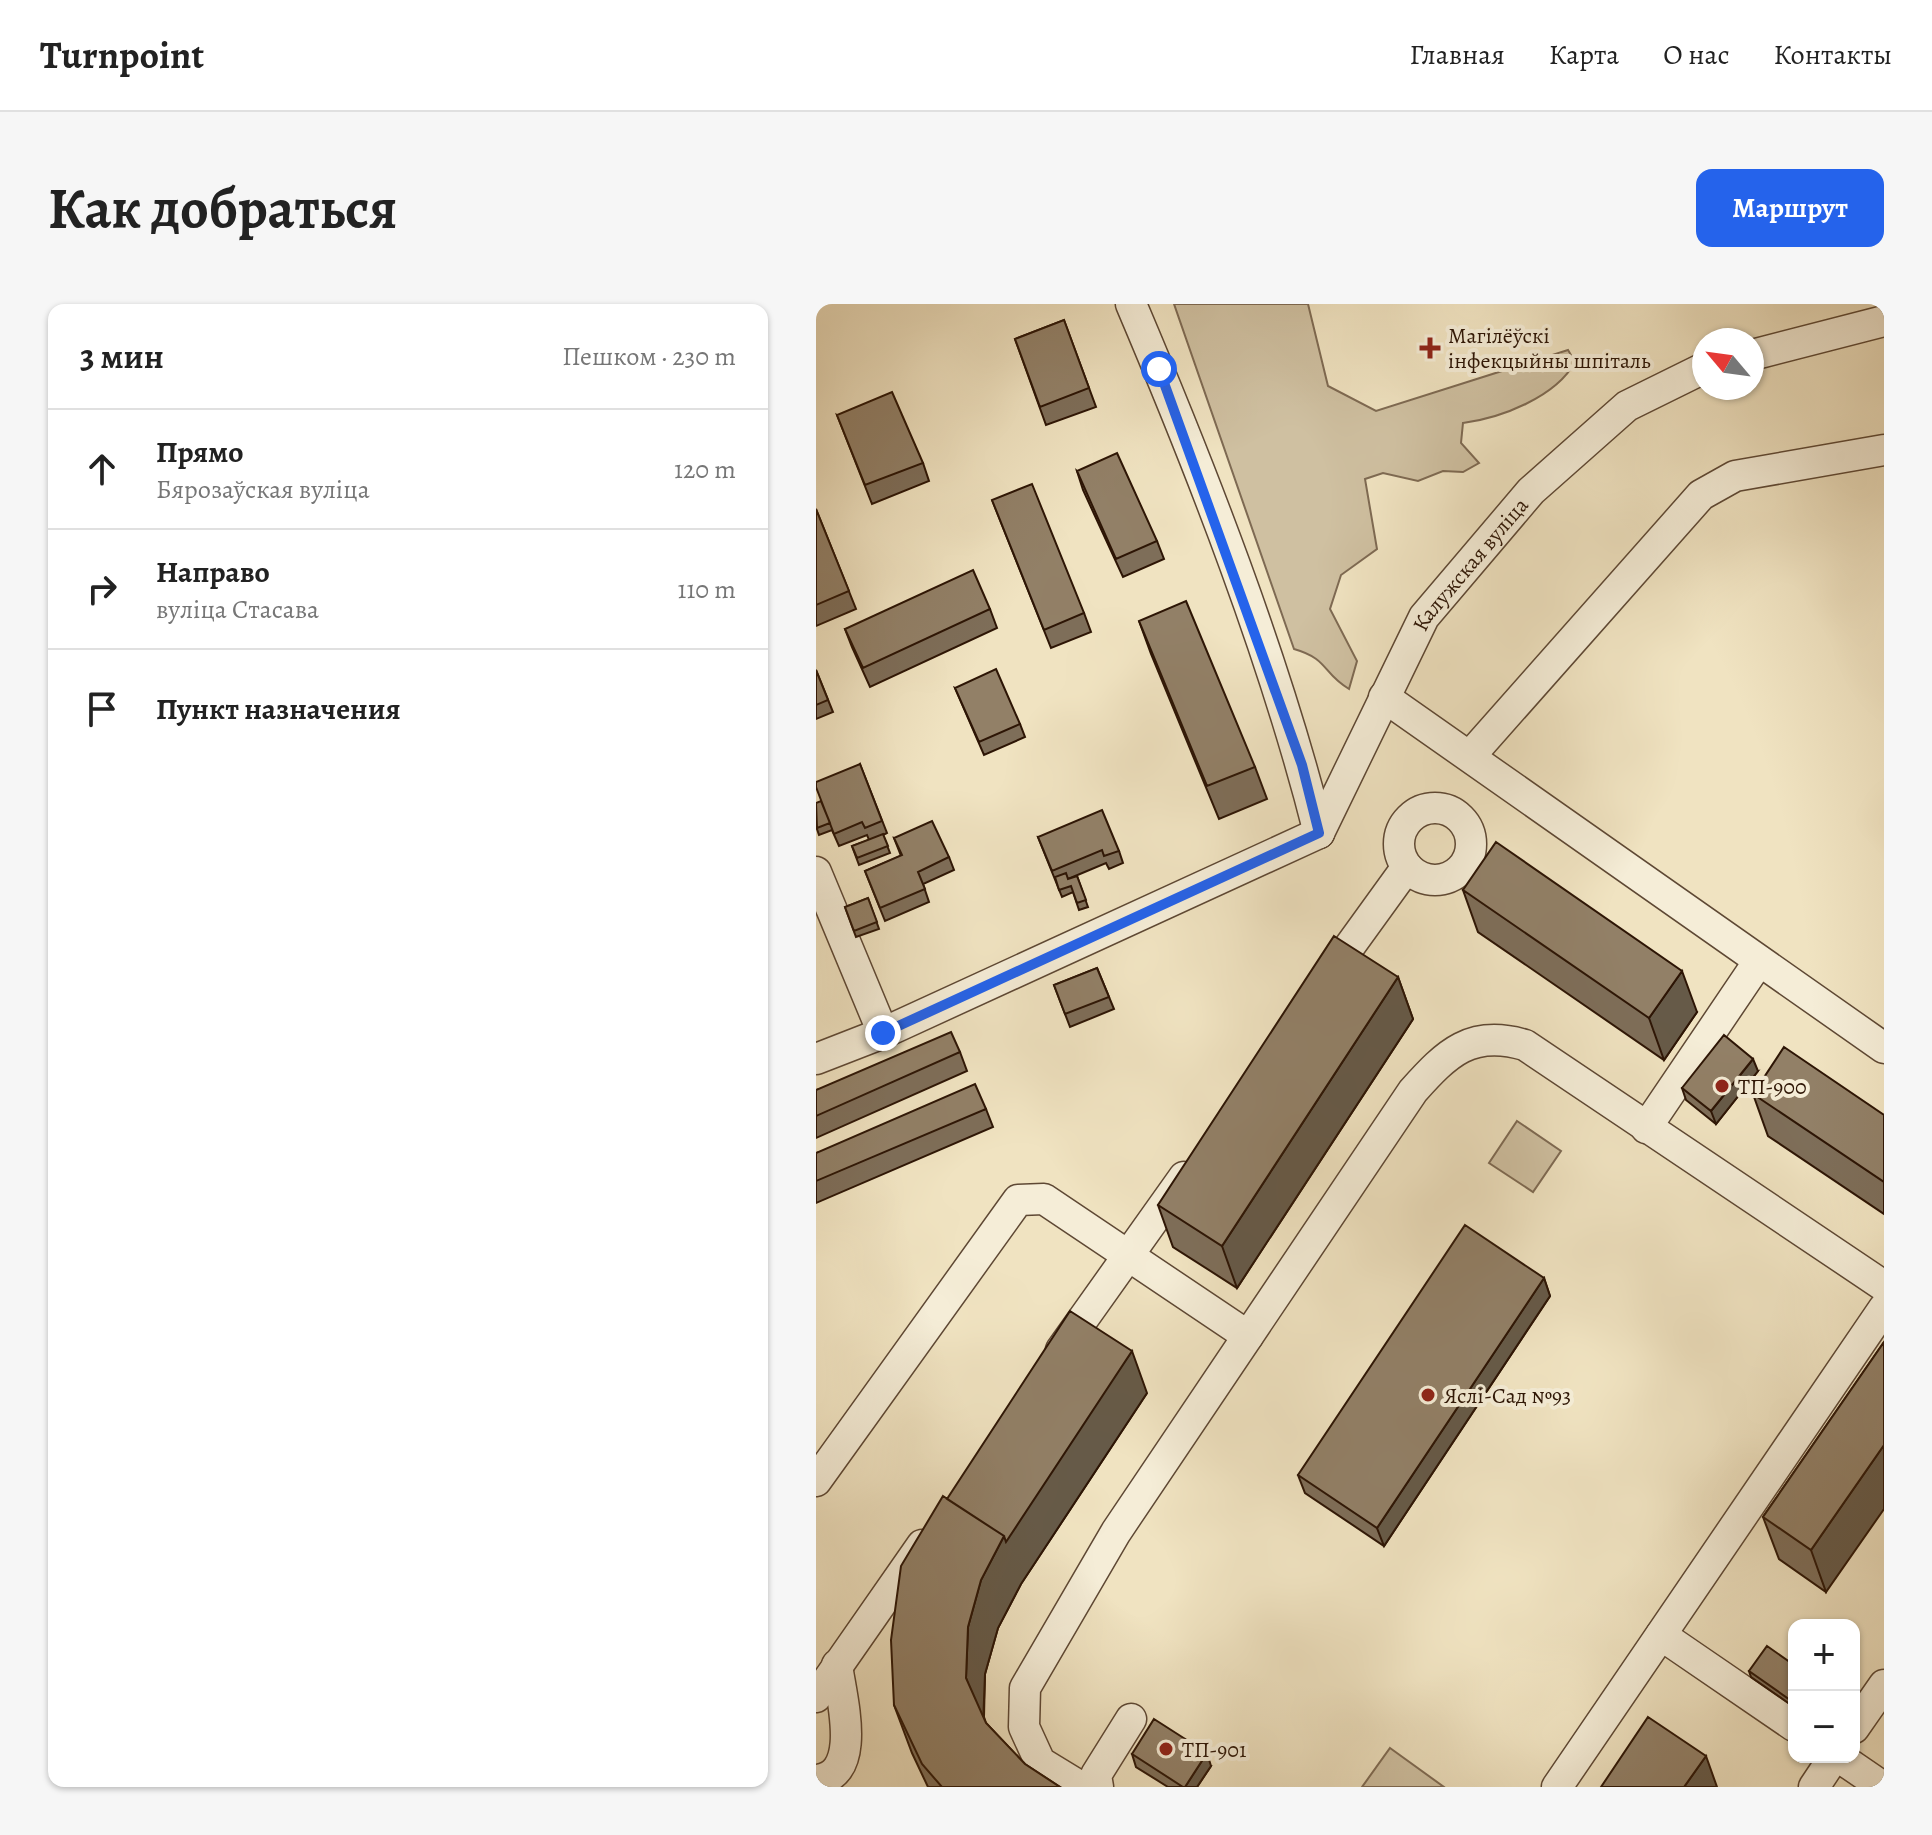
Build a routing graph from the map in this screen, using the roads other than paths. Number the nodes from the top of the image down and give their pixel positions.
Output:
1 (1131, 304) edge
2 (1884, 321) edge
3 (1764, 352) edge
4 (1692, 374) edge
5 (1884, 450) edge
6 (1384, 697) junction
7 (1470, 756) junction
8 (1319, 833) junction
9 (1407, 867) dead end
10 (816, 872) edge
11 (1759, 961) junction
12 (1314, 997) edge
13 (883, 1033) junction
14 (1884, 1048) edge
15 (816, 1059) edge
16 (1646, 1128) junction
17 (1202, 1153) edge
18 (1127, 1256) junction
19 (1884, 1286) edge
20 (1884, 1308) edge
21 (1248, 1336) junction
22 (1046, 1371) edge
23 (816, 1481) edge
24 (937, 1524) edge
25 (1661, 1635) junction
26 (837, 1665) junction
27 (1884, 1685) edge
28 (816, 1697) edge
29 (1131, 1719) dead end
30 (1860, 1719) edge
31 (1788, 1722) edge
32 (1832, 1763) edge
33 (1846, 1763) edge
34 (816, 1780) edge
35 (1081, 1787) edge
36 (1098, 1787) edge
37 (1557, 1787) edge
38 (1814, 1787) edge
39 (1883, 1787) edge

1 - 8 street
2 - 3 street
4 - 6 street, Калужская вуліца
5 - 7 street
6 - 7 street
6 - 8 street, Калужская вуліца
7 - 11 street
8 - 13 street
9 - 12 street
10 - 13 street
11 - 14 street
11 - 16 street
13 - 15 street
16 - 19 street
16 - 21 street
17 - 18 street
18 - 21 street
18 - 22 street
18 - 23 street
20 - 25 street
21 - 35 street
24 - 26 street
25 - 31 street
25 - 37 street
26 - 28 street
26 - 34 street
27 - 30 street
29 - 36 street
32 - 38 street
33 - 39 street

